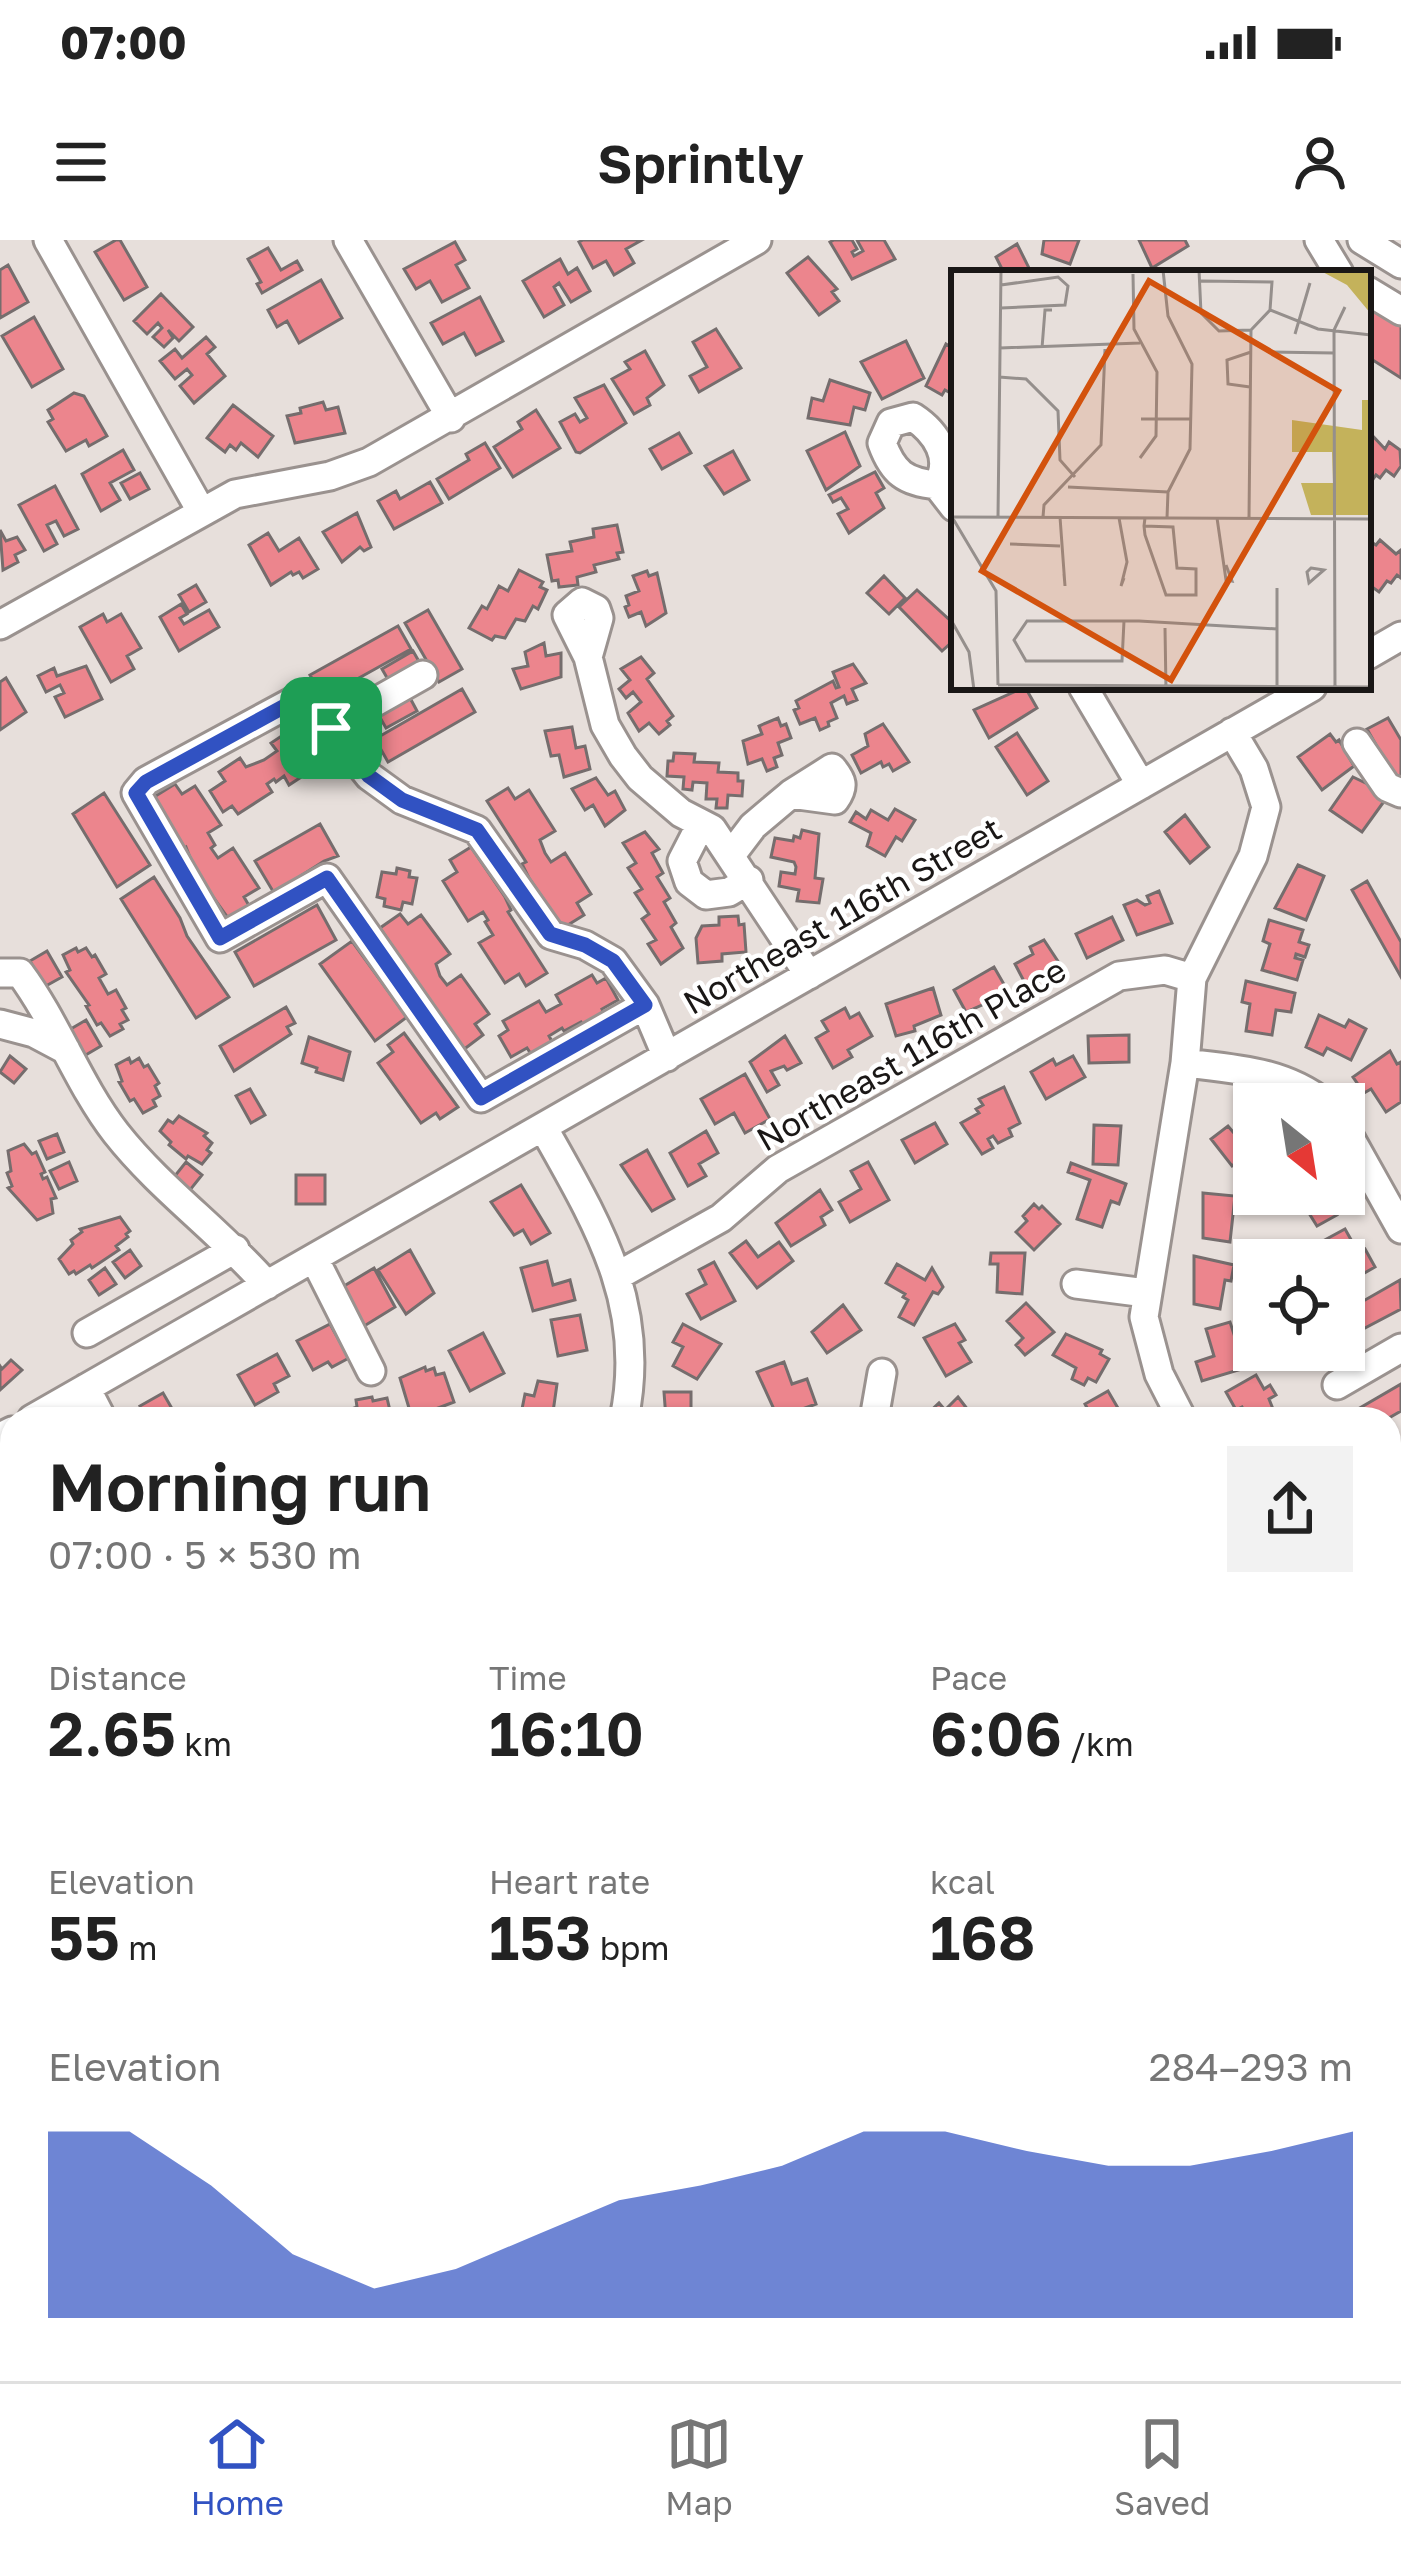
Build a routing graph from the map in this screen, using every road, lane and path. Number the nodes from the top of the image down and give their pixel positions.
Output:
1 (48, 240) edge
2 (348, 240) edge
3 (758, 240) edge
4 (1319, 240) edge
5 (1362, 240) edge
6 (1398, 255) edge
7 (1337, 270) edge
8 (1371, 293) edge
9 (1401, 311) edge
10 (451, 418) junction
11 (201, 512) junction
12 (0, 625) edge
13 (1401, 636) edge
14 (1371, 653) edge
15 (588, 657) dead end
16 (423, 675) dead end
17 (1085, 690) edge
18 (1307, 690) edge
19 (331, 728) junction
20 (1232, 733) junction
21 (1358, 743) dead end
22 (1141, 785) junction
23 (1401, 793) edge
24 (791, 794) dead end
25 (701, 824) junction
26 (731, 855) junction
27 (749, 880) junction
28 (0, 974) edge
29 (808, 975) junction
30 (1192, 978) junction
31 (645, 1005) junction
32 (0, 1024) edge
33 (67, 1050) junction
34 (667, 1057) junction
35 (1185, 1063) junction
36 (1292, 1083) edge
37 (543, 1127) junction
38 (1365, 1165) edge
39 (1401, 1229) edge
40 (235, 1249) junction
41 (314, 1258) junction
42 (619, 1275) junction
43 (1076, 1284) dead end
44 (267, 1286) junction
45 (1146, 1293) junction
46 (87, 1333) dead end
47 (1401, 1348) edge
48 (371, 1371) dead end
49 (883, 1373) dead end
50 (1337, 1385) dead end
51 (86, 1388) junction
52 (53, 1407) edge
53 (96, 1407) edge
54 (626, 1407) edge
55 (876, 1407) edge
56 (1176, 1407) edge

1 - 11 street
2 - 10 street
3 - 10 street
4 - 7 street
5 - 6 street
8 - 9 street
10 - 11 street
11 - 12 street
13 - 14 street
15 - 25 street
16 - 19 street
17 - 22 street
18 - 20 street, Northeast 116th Street
19 - 31 street
19 - 31 street, Northeast 116th Street
20 - 22 street, Northeast 116th Street
20 - 30 street
21 - 23 street
22 - 29 street, Northeast 116th Street
24 - 26 street
25 - 26 street
25 - 27 street
26 - 27 street
27 - 29 street
28 - 33 street
29 - 34 street, Northeast 116th Street
30 - 35 street
30 - 42 street, Northeast 116th Place
31 - 34 street
32 - 33 street
33 - 40 street
34 - 37 street, Northeast 116th Street
35 - 36 street
35 - 45 street
37 - 41 street, Northeast 116th Street
37 - 42 street
38 - 39 street
40 - 44 street
40 - 46 street
41 - 44 street, Northeast 116th Street
41 - 48 street
42 - 54 street
43 - 45 street
44 - 51 street, Northeast 116th Street
45 - 56 street
47 - 50 street
49 - 55 street
51 - 52 street, Northeast 116th Street
51 - 53 street

